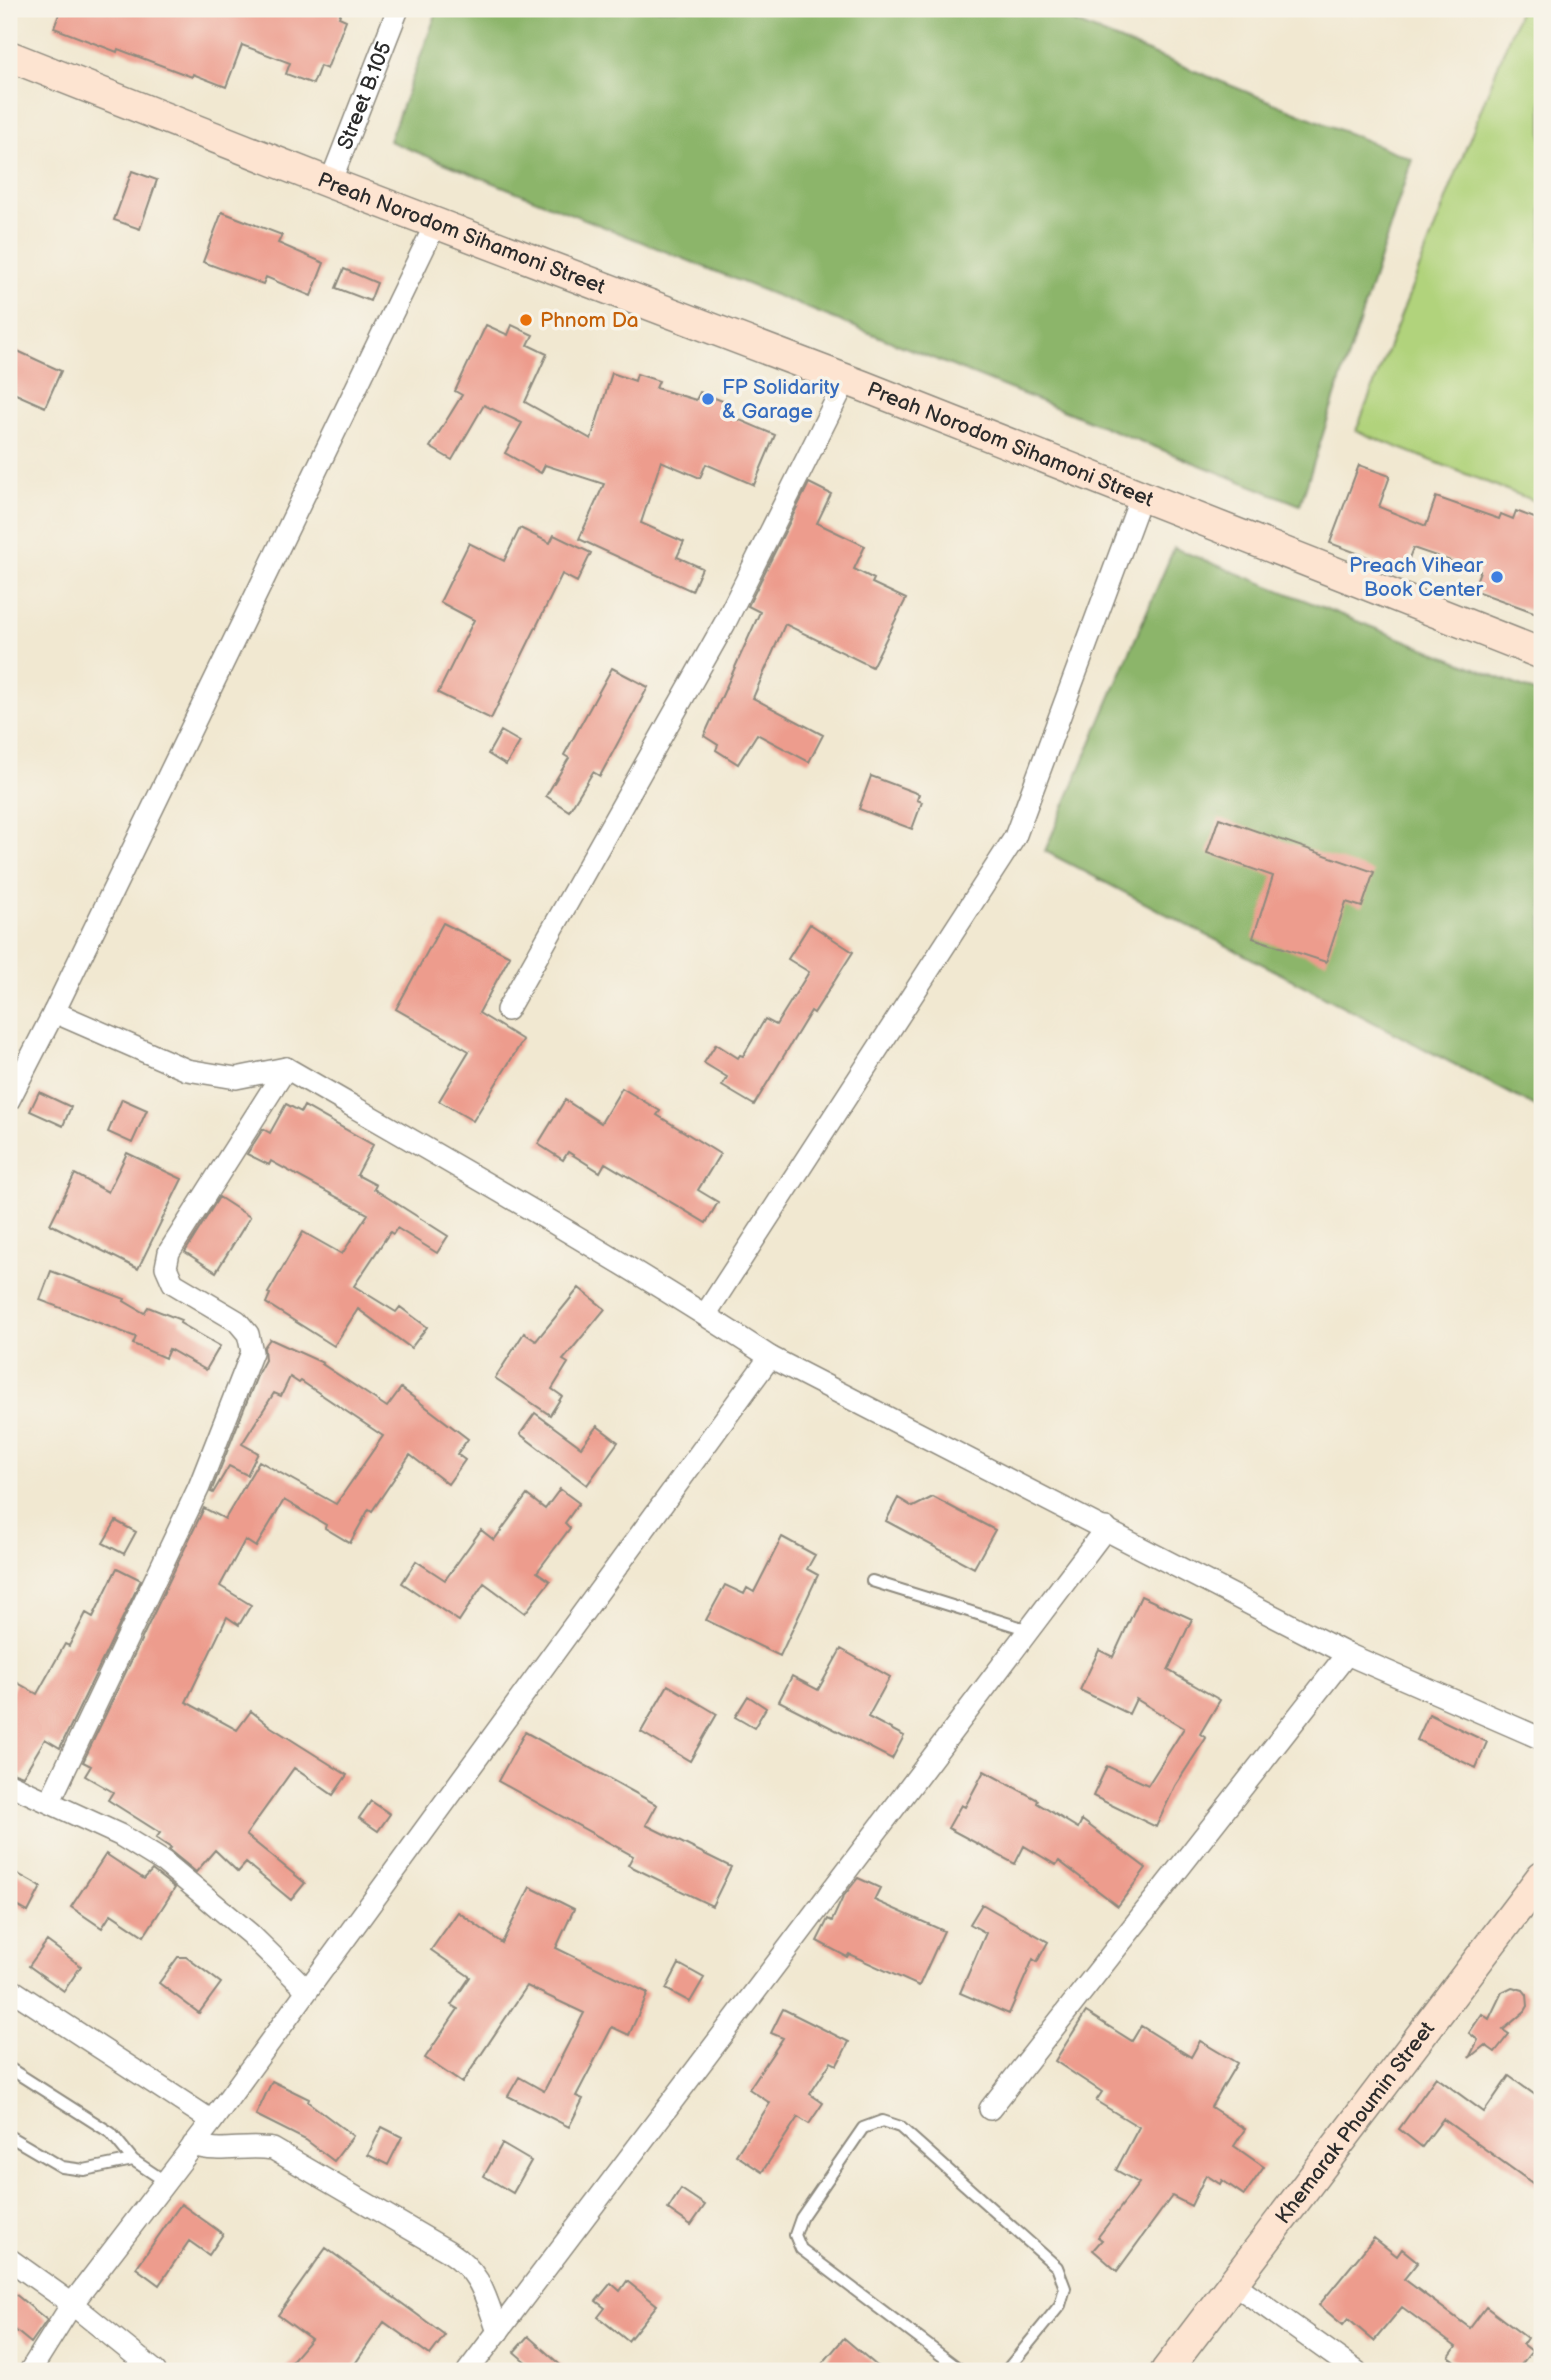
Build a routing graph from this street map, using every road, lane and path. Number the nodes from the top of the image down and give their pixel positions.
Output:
1 (398, 9) edge
2 (9, 56) edge
3 (330, 183) junction
4 (436, 223) junction
5 (846, 380) junction
6 (1141, 496) junction
7 (1542, 654) edge
8 (508, 1010) dead end
9 (54, 1012) junction
10 (286, 1068) junction
11 (9, 1103) edge
12 (705, 1315) junction
13 (770, 1357) junction
14 (1106, 1528) junction
15 (872, 1581) dead end
16 (1029, 1630) junction
17 (1347, 1654) junction
18 (1542, 1739) edge
19 (9, 1784) edge
20 (50, 1801) junction
21 (1542, 1876) edge
22 (9, 1989) edge
23 (307, 1990) junction
24 (9, 2068) edge
25 (990, 2109) dead end
26 (212, 2121) junction
27 (9, 2136) edge
28 (193, 2145) junction
29 (133, 2160) junction
30 (166, 2182) junction
31 (9, 2259) edge
32 (1233, 2283) junction
33 (72, 2304) junction
34 (498, 2332) junction
35 (30, 2371) edge
36 (155, 2371) edge
37 (468, 2371) edge
38 (962, 2371) edge
39 (1006, 2371) edge
40 (1166, 2371) edge
41 (1356, 2371) edge

1 - 3 street, Street B.105
2 - 3 main road, Preah Norodom Sihamoni Street
3 - 4 main road, Preah Norodom Sihamoni Street
4 - 5 main road, Preah Norodom Sihamoni Street
4 - 9 street
5 - 6 main road, Preah Norodom Sihamoni Street
5 - 8 street
6 - 7 main road, Preah Norodom Sihamoni Street
6 - 12 street
9 - 10 street
9 - 11 street
10 - 12 street
10 - 20 street
12 - 13 street
13 - 14 street
13 - 23 street
14 - 16 street
14 - 17 street
15 - 16 lane
16 - 34 street
17 - 18 street
17 - 25 street
19 - 20 street
20 - 23 street
21 - 32 main road, Khemarak Phoumin Street
22 - 26 street
23 - 26 street
24 - 29 lane
26 - 28 street
27 - 29 lane
28 - 30 street
28 - 34 street
29 - 30 lane
30 - 33 street
31 - 33 street
32 - 40 main road, Khemarak Phoumin Street
32 - 41 street
33 - 35 street
33 - 36 street
34 - 37 street
38 - 39 lane

